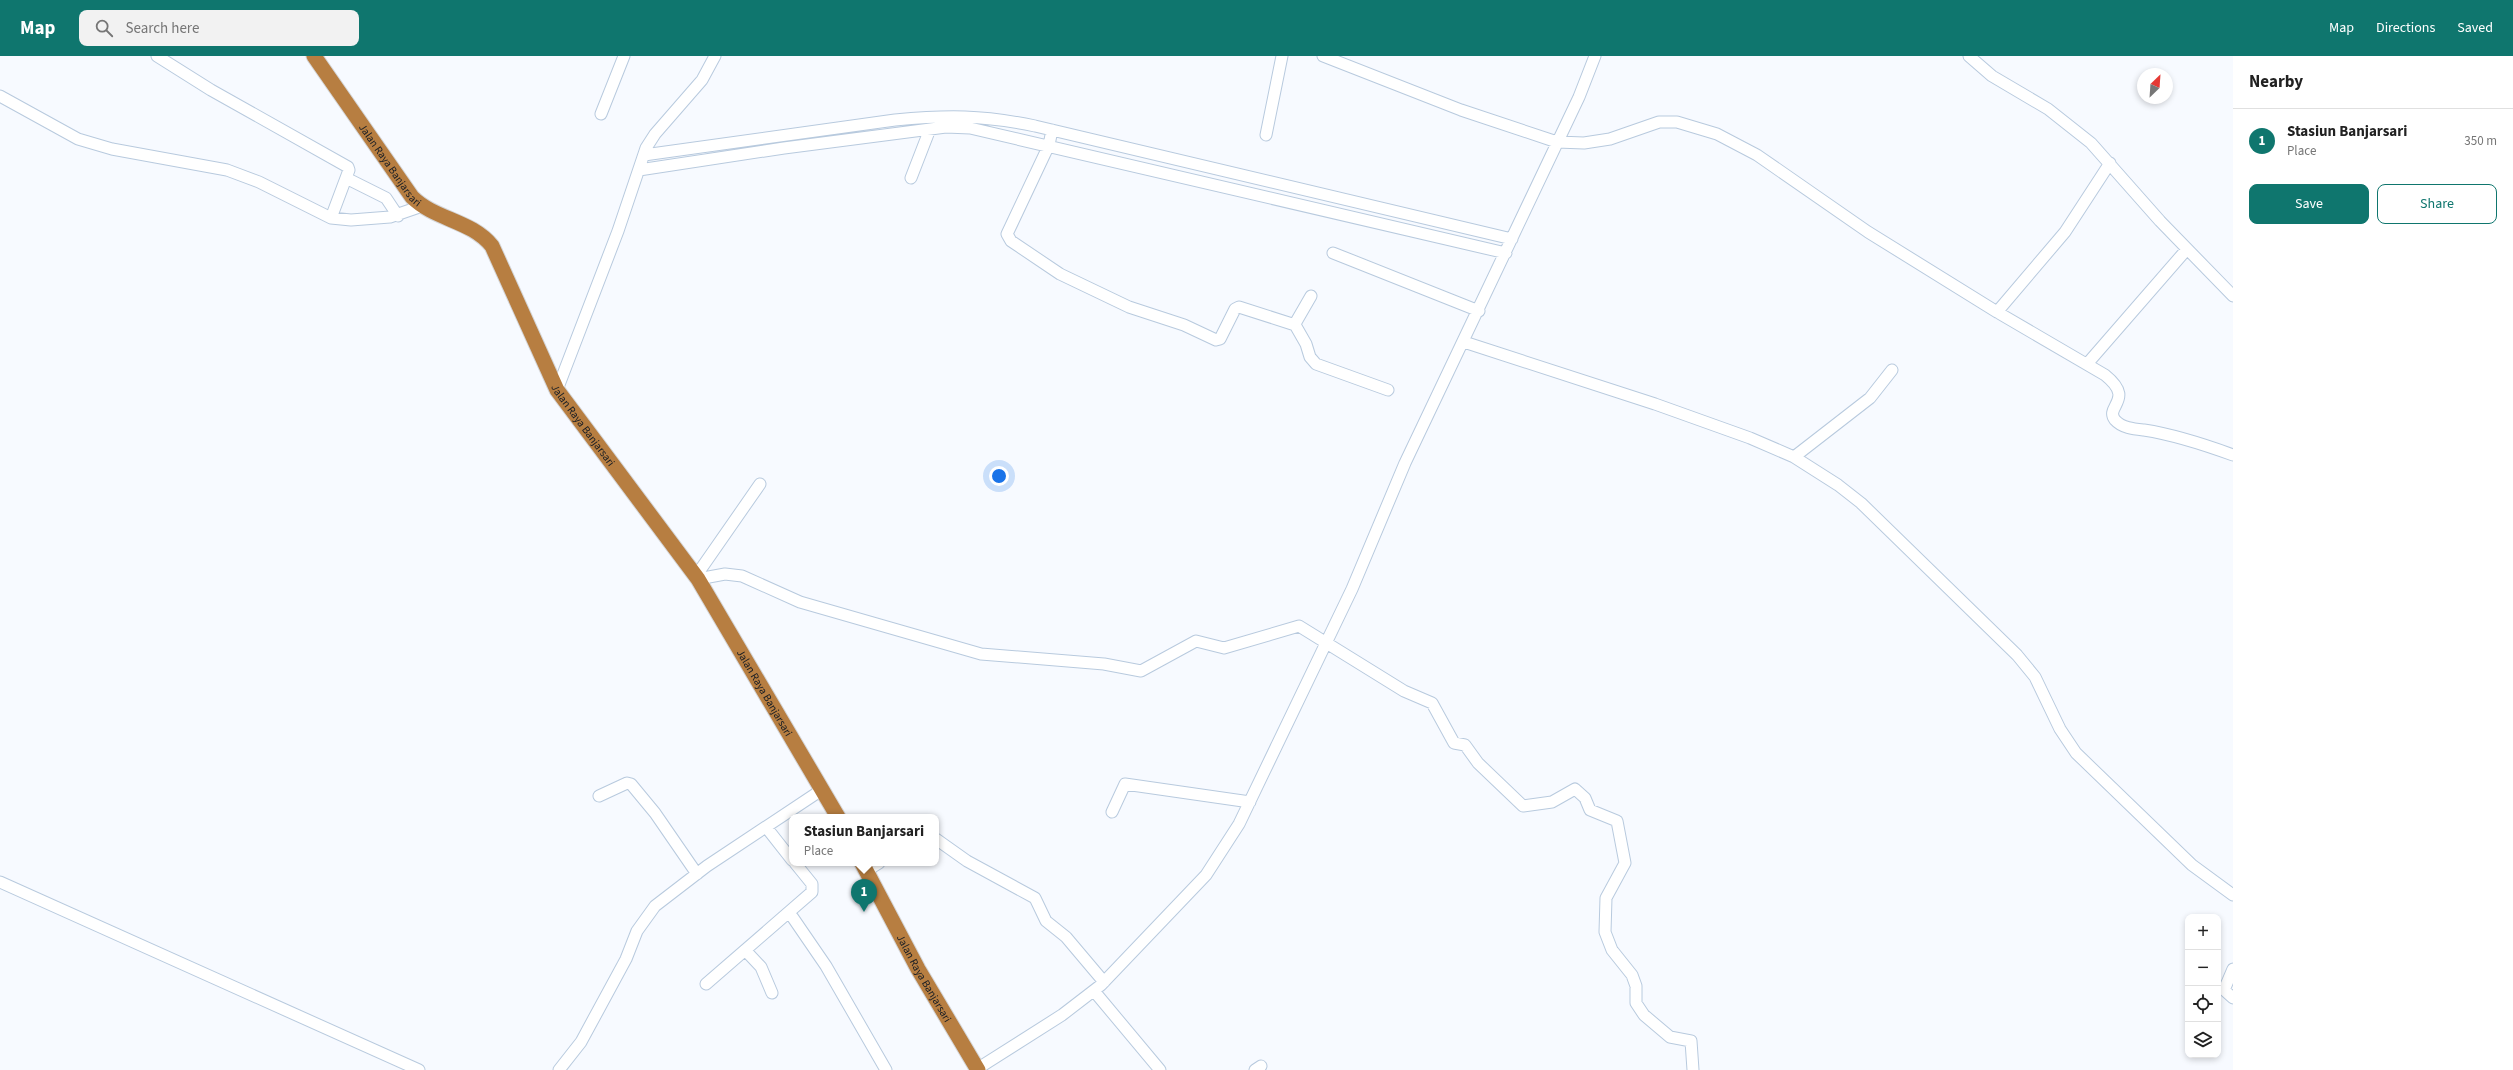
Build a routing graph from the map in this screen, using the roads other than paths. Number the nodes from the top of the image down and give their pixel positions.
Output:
1 (157, 56) edge
2 (314, 56) edge
3 (624, 56) edge
4 (715, 56) edge
5 (1282, 56) edge
6 (1323, 56) edge
7 (1595, 56) edge
8 (1969, 56) edge
9 (171, 59) edge
10 (0, 96) edge
11 (601, 114) dead end
12 (946, 122) junction
13 (930, 129) junction
14 (1009, 129) junction
15 (854, 133) junction
16 (1266, 135) dead end
17 (1051, 137) junction
18 (1557, 142) junction
19 (1130, 156) junction
20 (641, 162) junction
21 (2110, 163) junction
22 (347, 174) junction
23 (911, 178) dead end
24 (422, 206) junction
25 (398, 216) junction
26 (1384, 217) junction
27 (331, 218) junction
28 (1512, 239) junction
29 (2187, 249) junction
30 (1333, 253) dead end
31 (1506, 253) junction
32 (1311, 296) dead end
33 (2233, 296) edge
34 (1479, 311) junction
35 (1997, 312) junction
36 (1294, 323) junction
37 (1464, 342) junction
38 (2087, 364) junction
39 (1892, 370) dead end
40 (557, 390) junction
41 (1388, 390) dead end
42 (2233, 455) edge
43 (1794, 457) junction
44 (760, 484) dead end
45 (697, 577) junction
46 (1326, 642) junction
47 (823, 789) junction
48 (599, 796) dead end
49 (1250, 802) junction
50 (1112, 812) dead end
51 (836, 814) edge
52 (766, 827) junction
53 (939, 841) edge
54 (789, 856) edge
55 (797, 866) edge
56 (869, 866) edge
57 (697, 874) junction
58 (0, 882) edge
59 (2233, 895) edge
60 (790, 912) junction
61 (745, 950) junction
62 (2233, 969) edge
63 (1104, 982) junction
64 (706, 984) dead end
65 (1094, 991) junction
66 (772, 993) dead end
67 (2233, 998) edge
68 (419, 1070) edge
69 (559, 1070) edge
70 (886, 1070) edge
71 (977, 1070) edge
72 (1160, 1070) edge
73 (1693, 1070) edge

1 - 9 street
2 - 24 highway, Jalan Raya Banjarsari
3 - 11 street
4 - 20 street
5 - 16 street
6 - 18 street
7 - 18 street
8 - 21 street
9 - 22 street
10 - 27 street
12 - 13 street
12 - 14 street
12 - 14 street
12 - 15 street
13 - 15 street
13 - 23 street
14 - 17 street
14 - 17 street
15 - 20 street
15 - 20 street
17 - 19 street
17 - 19 street
17 - 36 street
18 - 28 street
18 - 35 street
19 - 26 street
20 - 40 street
21 - 29 street
21 - 35 street
22 - 25 street
22 - 27 street
24 - 25 street
24 - 40 highway, Jalan Raya Banjarsari
25 - 27 street
26 - 28 street
26 - 31 street
28 - 31 street
29 - 33 street
29 - 38 street
30 - 34 street
31 - 34 street
32 - 36 street
34 - 37 street
35 - 38 street
36 - 41 street
37 - 43 street
37 - 46 street
38 - 42 street
39 - 43 street
40 - 45 highway, Jalan Raya Banjarsari
43 - 59 street
44 - 45 street
45 - 46 street
45 - 47 highway, Jalan Raya Banjarsari
46 - 49 street
46 - 73 street
47 - 51 highway, Jalan Raya Banjarsari
47 - 52 street
48 - 57 street
49 - 50 street
49 - 63 street
52 - 54 street
52 - 57 street
53 - 63 street
55 - 60 street
56 - 71 highway, Jalan Raya Banjarsari
57 - 69 street
58 - 68 street
60 - 61 street
60 - 70 street
61 - 64 street
61 - 66 street
62 - 67 street
63 - 65 street
65 - 71 street
65 - 72 street

